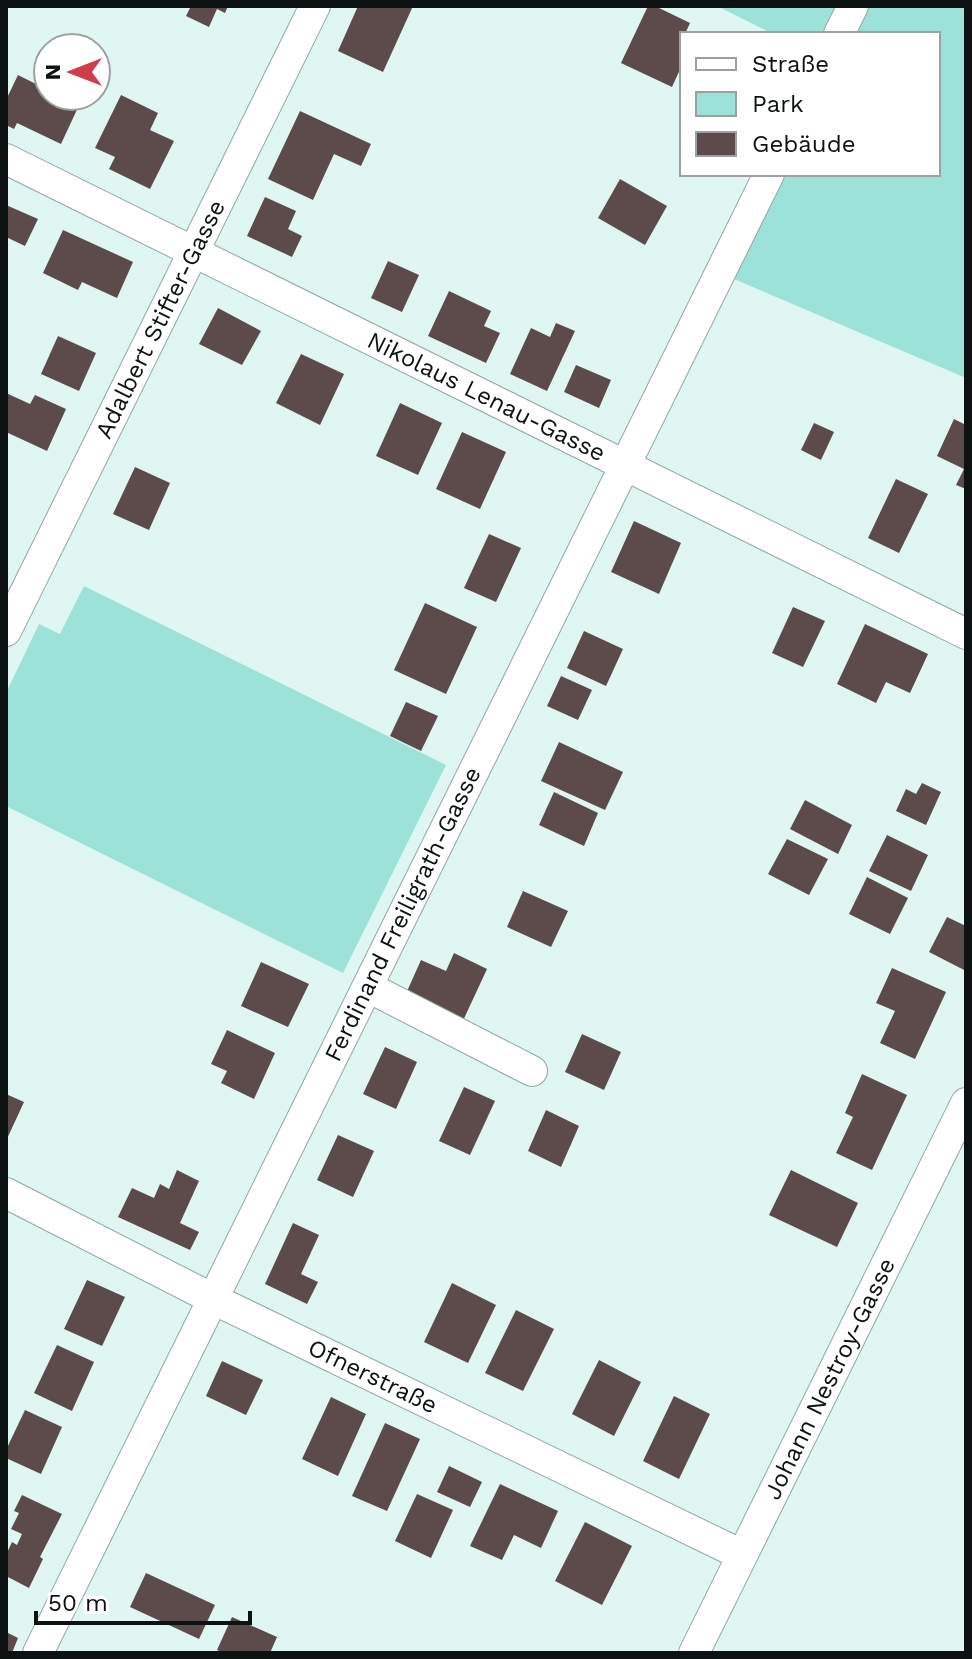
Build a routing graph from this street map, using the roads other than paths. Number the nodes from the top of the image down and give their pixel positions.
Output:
1 (315, 6) edge
2 (853, 6) edge
3 (840, 32) edge
4 (6, 159) edge
5 (768, 176) edge
6 (194, 251) junction
7 (623, 464) junction
8 (6, 631) edge
9 (966, 634) edge
10 (368, 987) junction
11 (532, 1071) dead end
12 (966, 1103) edge
13 (6, 1193) edge
14 (215, 1300) junction
15 (742, 1555) junction
16 (38, 1653) edge
17 (694, 1653) edge

1 - 6 street, Adalbert Stifter-Gasse
2 - 3 street
4 - 6 street, Nikolaus Lenau-Gasse
5 - 7 street, Ferdinand Freiligrath-Gasse
6 - 7 street, Nikolaus Lenau-Gasse
6 - 8 street, Adalbert Stifter-Gasse
7 - 9 street, Nikolaus Lenau-Gasse
7 - 10 street, Ferdinand Freiligrath-Gasse
10 - 11 street
10 - 14 street, Ferdinand Freiligrath-Gasse
12 - 15 street, Johann Nestroy-Gasse
13 - 14 street, Ofnerstraße
14 - 15 street, Ofnerstraße
14 - 16 street, Ferdinand Freiligrath-Gasse
15 - 17 street, Johann Nestroy-Gasse

